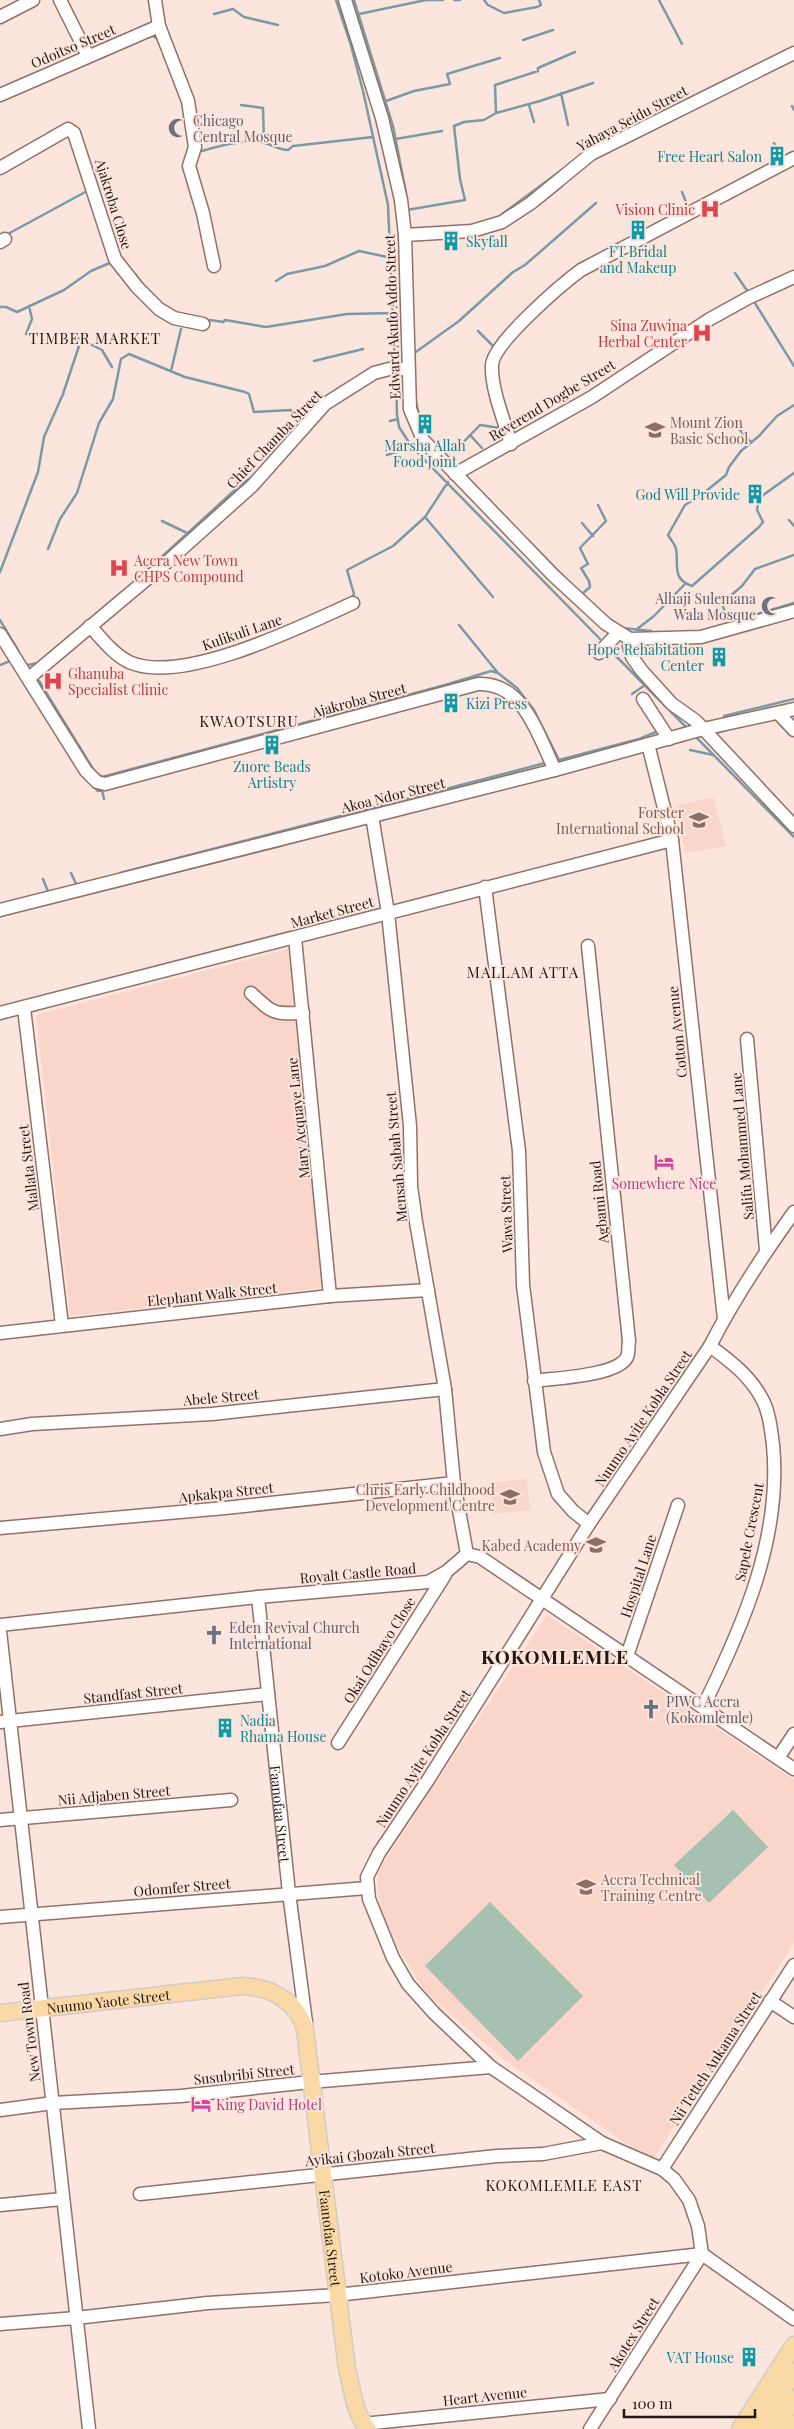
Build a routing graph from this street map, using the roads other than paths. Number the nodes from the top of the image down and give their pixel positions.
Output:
1 (33, 0) edge
2 (60, 0) edge
3 (155, 0) edge
4 (345, 0) edge
5 (0, 17) edge
6 (159, 26) junction
7 (794, 54) edge
8 (88, 56) junction
9 (0, 94) edge
10 (794, 158) edge
11 (0, 168) edge
12 (405, 235) junction
13 (214, 266) dead end
14 (794, 277) edge
15 (203, 324) dead end
16 (399, 369) junction
17 (511, 444) junction
18 (455, 474) junction
19 (353, 603) dead end
20 (794, 610) edge
21 (90, 626) junction
22 (618, 633) junction
23 (0, 634) edge
24 (630, 639) junction
25 (599, 653) dead end
26 (5, 656) edge
27 (29, 678) junction
28 (643, 699) dead end
29 (794, 709) edge
30 (778, 712) junction
31 (703, 729) junction
32 (794, 730) edge
33 (672, 738) junction
34 (648, 744) junction
35 (555, 770) junction
36 (372, 816) junction
37 (794, 826) edge
38 (672, 840) junction
39 (486, 888) junction
40 (0, 910) edge
41 (388, 913) junction
42 (295, 938) junction
43 (588, 946) dead end
44 (251, 993) dead end
45 (24, 1008) junction
46 (0, 1013) edge
47 (303, 1013) junction
48 (747, 1039) dead end
49 (794, 1212) edge
50 (766, 1250) junction
51 (428, 1290) junction
52 (330, 1296) junction
53 (724, 1318) junction
54 (62, 1325) junction
55 (0, 1333) edge
56 (710, 1346) junction
57 (534, 1381) junction
58 (445, 1389) junction
59 (0, 1429) edge
60 (454, 1483) junction
61 (678, 1505) dead end
62 (589, 1524) junction
63 (0, 1528) edge
64 (467, 1554) junction
65 (446, 1572) junction
66 (258, 1597) junction
67 (540, 1599) junction
68 (0, 1625) edge
69 (0, 1631) edge
70 (627, 1656) junction
71 (268, 1694) junction
72 (703, 1706) junction
73 (5, 1721) edge
74 (794, 1734) edge
75 (338, 1743) dead end
76 (778, 1758) junction
77 (794, 1769) edge
78 (231, 1800) dead end
79 (20, 1818) junction
80 (0, 1820) edge
81 (367, 1888) junction
82 (289, 1894) junction
83 (31, 1913) junction
84 (0, 1917) edge
85 (794, 1965) edge
86 (770, 2001) junction
87 (41, 2009) junction
88 (0, 2013) edge
89 (794, 2018) edge
90 (305, 2036) junction
91 (491, 2067) junction
92 (310, 2082) junction
93 (53, 2104) junction
94 (0, 2110) edge
95 (602, 2143) junction
96 (662, 2169) junction
97 (322, 2174) junction
98 (140, 2194) dead end
99 (62, 2199) junction
100 (0, 2205) edge
101 (702, 2254) junction
102 (337, 2295) junction
103 (76, 2318) junction
104 (794, 2319) edge
105 (0, 2324) edge
106 (794, 2345) edge
107 (794, 2372) edge
108 (610, 2399) junction
109 (792, 2410) edge
110 (366, 2426) edge
111 (89, 2429) edge
112 (590, 2429) edge
113 (740, 2429) edge
114 (756, 2429) edge
115 (774, 2429) edge
116 (778, 2429) edge
117 (790, 2429) edge

1 - 5 street
2 - 8 street
3 - 6 street
4 - 12 street, Edward Akufo Addo Street
6 - 8 street, Odoitso Street
6 - 13 street
7 - 12 street, Yahaya Seidu Street
8 - 9 street, Odoitso Street
10 - 17 street
11 - 15 street, Ajakroba Close
12 - 16 street, Edward Akufo Addo Street
14 - 17 street, Reverend Dogbe Street
16 - 18 street, Edward Akufo Addo Street
16 - 21 street, Chief Chamba Street
17 - 18 street, Reverend Dogbe Street
18 - 22 street, Edward Akufo Addo Street
19 - 21 street, Kulikuli Lane
20 - 24 street
21 - 27 street, Chief Chamba Street
22 - 24 street, Edward Akufo Addo Street
22 - 25 street
23 - 26 street, Ajakroba Street
24 - 31 street
26 - 27 street, Ajakroba Street
27 - 35 street, Ajakroba Street
28 - 33 street
29 - 30 street, Akoa Ndor Street
30 - 31 street, Akoa Ndor Street
30 - 32 street
31 - 33 street, Akoa Ndor Street
31 - 37 street
33 - 34 street, Akoa Ndor Street
34 - 35 street, Akoa Ndor Street
34 - 38 street, Cotton Avenue
35 - 36 street, Akoa Ndor Street
36 - 40 street, Akoa Ndor Street
36 - 41 street, Mensah Sabah Street
38 - 39 street, Market Street
38 - 53 street, Cotton Avenue
39 - 41 street, Market Street
39 - 57 street, Wawa Street
41 - 42 street, Market Street
41 - 51 street, Mensah Sabah Street
42 - 45 street, Market Street
42 - 47 street, Mary Acquaye Lane
43 - 57 street, Agbami Road
44 - 47 street
45 - 46 street, Market Street
45 - 54 street, Mallata Street
47 - 52 street, Mary Acquaye Lane
48 - 50 street, Salifu Mohammed Lane
49 - 50 street, Nuumo Ayite Kobla Street
50 - 53 street, Nuumo Ayite Kobla Street
51 - 52 street, Elephant Walk Street
51 - 58 street, Mensah Sabah Street
52 - 54 street, Elephant Walk Street
53 - 56 street, Nuumo Ayite Kobla Street
54 - 55 street, Elephant Walk Street
56 - 62 street, Nuumo Ayite Kobla Street
56 - 72 street, Sapele Crescent
57 - 62 street, Wawa Street
58 - 59 street, Abele Street
58 - 60 street, Mensah Sabah Street
60 - 63 street, Apkakpa Street
60 - 64 street, Mensah Sabah Street
61 - 70 street, Hospital Lane
62 - 67 street, Nuumo Ayite Kobla Street
64 - 65 street, Royalt Castle Road
64 - 67 street
65 - 66 street, Royalt Castle Road
65 - 75 street, Okai Odibayo Close
66 - 68 street, Royalt Castle Road
66 - 71 street, Faanofaa Street
67 - 70 street
67 - 81 street, Nuumo Ayite Kobla Street
69 - 73 street, New Town Road
70 - 72 street
71 - 73 street, Standfast Street
71 - 82 street, Faanofaa Street
72 - 76 street
73 - 79 street, New Town Road
74 - 76 street
76 - 77 street
78 - 79 street, Nii Adjaben Street
79 - 80 street, Nii Adjaben Street
79 - 83 street, New Town Road
81 - 82 street, Odomfer Street
81 - 91 street
82 - 83 street, Odomfer Street
82 - 90 street, Faanofaa Street
83 - 84 street, Odomfer Street
83 - 87 street, New Town Road
85 - 86 street, Nii Tetteh Ankama Street
86 - 89 street
86 - 96 street, Nii Tetteh Ankama Street
87 - 88 main road, Nuumo Yaote Street
87 - 90 main road, Nuumo Yaote Street
87 - 93 street, New Town Road
90 - 92 main road, Faanofaa Street
91 - 92 street, Susubribi Street
91 - 95 street
92 - 93 street, Susubribi Street
92 - 97 main road, Faanofaa Street
93 - 94 street, Susubribi Street
93 - 99 street, New Town Road
95 - 96 street
95 - 97 street, Ayikai Gbozah Street
96 - 101 street
97 - 98 street, Ayikai Gbozah Street
97 - 102 main road, Faanofaa Street
99 - 100 street
99 - 103 street, New Town Road
101 - 102 street, Kotoko Avenue
101 - 104 street
101 - 108 street, Akotex Street
102 - 103 street, Kotoko Avenue
102 - 110 main road, Faanofaa Street
103 - 105 street, Kotoko Avenue
103 - 111 street, New Town Road
106 - 113 main road
107 - 114 main road
108 - 110 street, Heart Avenue
108 - 112 street, Akotex Street
109 - 115 main road
109 - 116 main road
109 - 117 main road

